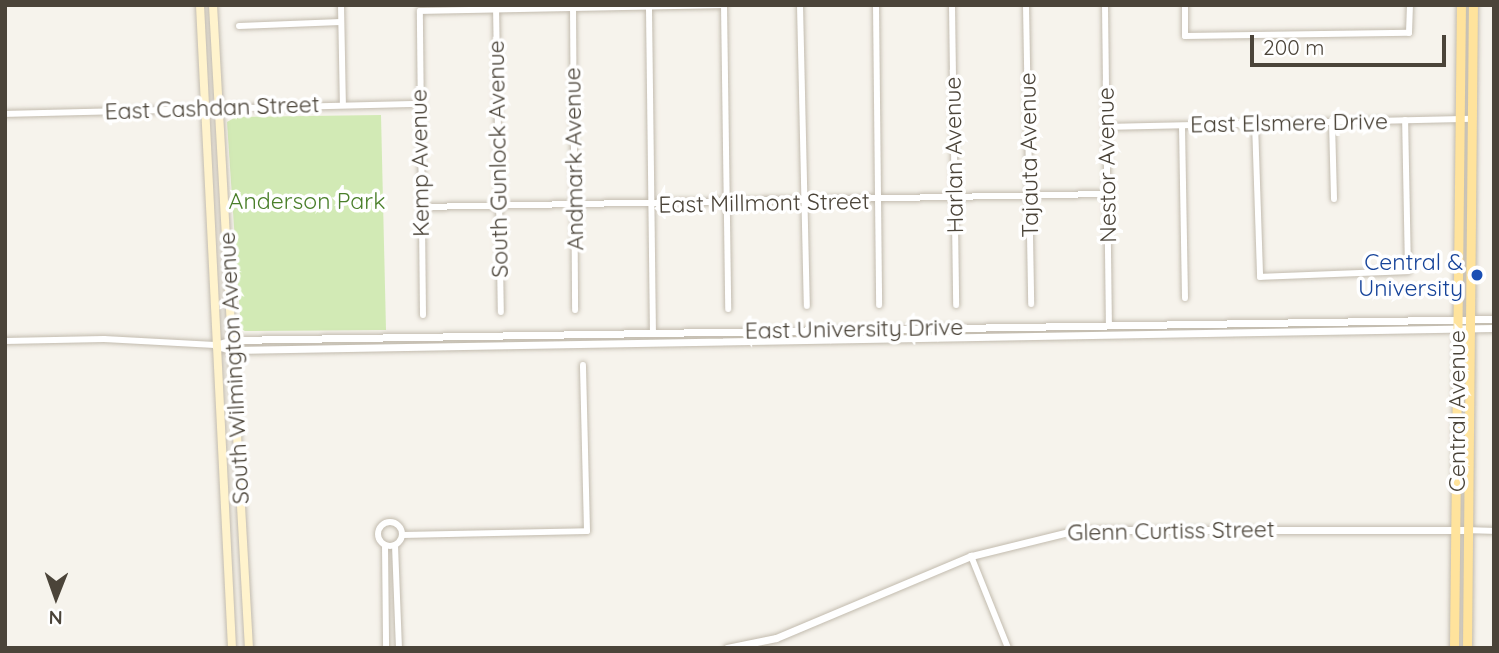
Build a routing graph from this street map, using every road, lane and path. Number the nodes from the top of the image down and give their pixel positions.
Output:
1 (200, 5) edge
2 (213, 5) edge
3 (341, 5) edge
4 (724, 5) edge
5 (800, 5) edge
6 (876, 5) edge
7 (952, 5) edge
8 (1026, 5) edge
9 (1105, 5) edge
10 (1185, 5) edge
11 (1410, 5) edge
12 (1461, 5) edge
13 (1474, 5) edge
14 (496, 8) edge
15 (573, 8) junction
16 (649, 9) junction
17 (341, 22) junction
18 (239, 26) dead end
19 (419, 104) junction
20 (343, 105) junction
21 (220, 108) junction
22 (205, 109) junction
23 (5, 114) edge
24 (1459, 119) junction
25 (1471, 119) junction
26 (1405, 120) junction
27 (1332, 122) junction
28 (1255, 123) junction
29 (1182, 126) junction
30 (1107, 127) junction
31 (1107, 194) junction
32 (1030, 196) junction
33 (956, 199) junction
34 (1334, 199) dead end
35 (878, 200) junction
36 (803, 202) junction
37 (727, 203) junction
38 (649, 205) junction
39 (498, 206) junction
40 (575, 206) junction
41 (421, 207) junction
42 (1185, 298) dead end
43 (1031, 304) dead end
44 (956, 305) dead end
45 (807, 306) dead end
46 (880, 306) dead end
47 (728, 309) dead end
48 (576, 310) dead end
49 (501, 312) dead end
50 (423, 315) dead end
51 (1494, 319) edge
52 (1109, 324) junction
53 (1457, 324) junction
54 (1470, 324) junction
55 (1494, 328) edge
56 (1109, 334) junction
57 (652, 338) junction
58 (232, 340) junction
59 (5, 341) edge
60 (215, 345) junction
61 (233, 350) junction
62 (583, 365) dead end
63 (1456, 446) junction
64 (1469, 446) junction
65 (1456, 530) junction
66 (1468, 530) junction
67 (1494, 531) edge
68 (402, 534) junction
69 (386, 545) junction
70 (395, 545) junction
71 (971, 556) junction
72 (776, 638) junction
73 (232, 648) edge
74 (249, 648) edge
75 (386, 648) edge
76 (398, 648) edge
77 (727, 648) edge
78 (779, 648) edge
79 (1008, 648) edge
80 (1454, 648) edge
81 (1466, 648) edge

1 - 22 main road, South Wilmington Avenue
2 - 21 main road, South Wilmington Avenue
3 - 17 street
4 - 16 street
4 - 37 street
5 - 36 street
6 - 35 street
7 - 33 street, Harlan Avenue
8 - 32 street, Tajauta Avenue
9 - 30 street, Nestor Avenue
10 - 11 street
12 - 24 main road, Central Avenue
13 - 25 main road, Central Avenue
14 - 15 street
14 - 19 street, Kemp Avenue
14 - 39 street, South Gunlock Avenue
15 - 16 street
15 - 40 street, Andmark Avenue
16 - 38 street
17 - 18 street
17 - 20 street
19 - 20 street, East Cashdan Street
19 - 41 street, Kemp Avenue
20 - 21 street, East Cashdan Street
21 - 22 street, East Cashdan Street
21 - 58 main road, South Wilmington Avenue
22 - 23 street, East Cashdan Street
22 - 60 main road, South Wilmington Avenue
24 - 25 street, East Elsmere Drive
24 - 26 street, East Elsmere Drive
24 - 53 main road, Central Avenue
25 - 54 main road, Central Avenue
26 - 27 street, East Elsmere Drive
26 - 28 street
27 - 28 street, East Elsmere Drive
27 - 34 street
28 - 29 street, East Elsmere Drive
29 - 30 street, East Elsmere Drive
29 - 42 street
30 - 31 street, Nestor Avenue
31 - 32 street, East Millmont Street
31 - 52 street, Nestor Avenue
32 - 33 street, East Millmont Street
32 - 43 street, Tajauta Avenue
33 - 35 street, East Millmont Street
33 - 44 street, Harlan Avenue
35 - 36 street, East Millmont Street
35 - 46 street
36 - 37 street, East Millmont Street
36 - 45 street
37 - 38 street, East Millmont Street
37 - 47 street
38 - 40 street, East Millmont Street
38 - 57 street
39 - 40 street, East Millmont Street
39 - 41 street, East Millmont Street
39 - 49 street, South Gunlock Avenue
40 - 48 street, Andmark Avenue
41 - 50 street, Kemp Avenue
51 - 54 street, East University Drive
52 - 53 street, East University Drive
52 - 56 street
52 - 57 street, East University Drive
53 - 54 street, East University Drive
53 - 56 street, East University Drive
53 - 63 main road, Central Avenue
54 - 55 street, East University Drive
54 - 64 main road, Central Avenue
56 - 57 street, East University Drive
57 - 58 street, East University Drive
57 - 61 street, East University Drive
58 - 60 street, East University Drive
58 - 61 main road, South Wilmington Avenue
59 - 60 street, East University Drive
60 - 61 street, East University Drive
60 - 73 main road, South Wilmington Avenue
61 - 74 main road, South Wilmington Avenue
62 - 68 street
63 - 64 main road
63 - 65 main road, Central Avenue
64 - 66 main road, Central Avenue
65 - 66 street, Glenn Curtiss Street
65 - 71 street, Glenn Curtiss Street
65 - 80 main road, Central Avenue
66 - 67 street
66 - 81 main road, Central Avenue
68 - 69 street
68 - 70 street
69 - 70 street
69 - 75 street
70 - 76 street
71 - 72 street, Glenn Curtiss Street
71 - 79 street
72 - 77 street, Glenn Curtiss Street
72 - 78 street

